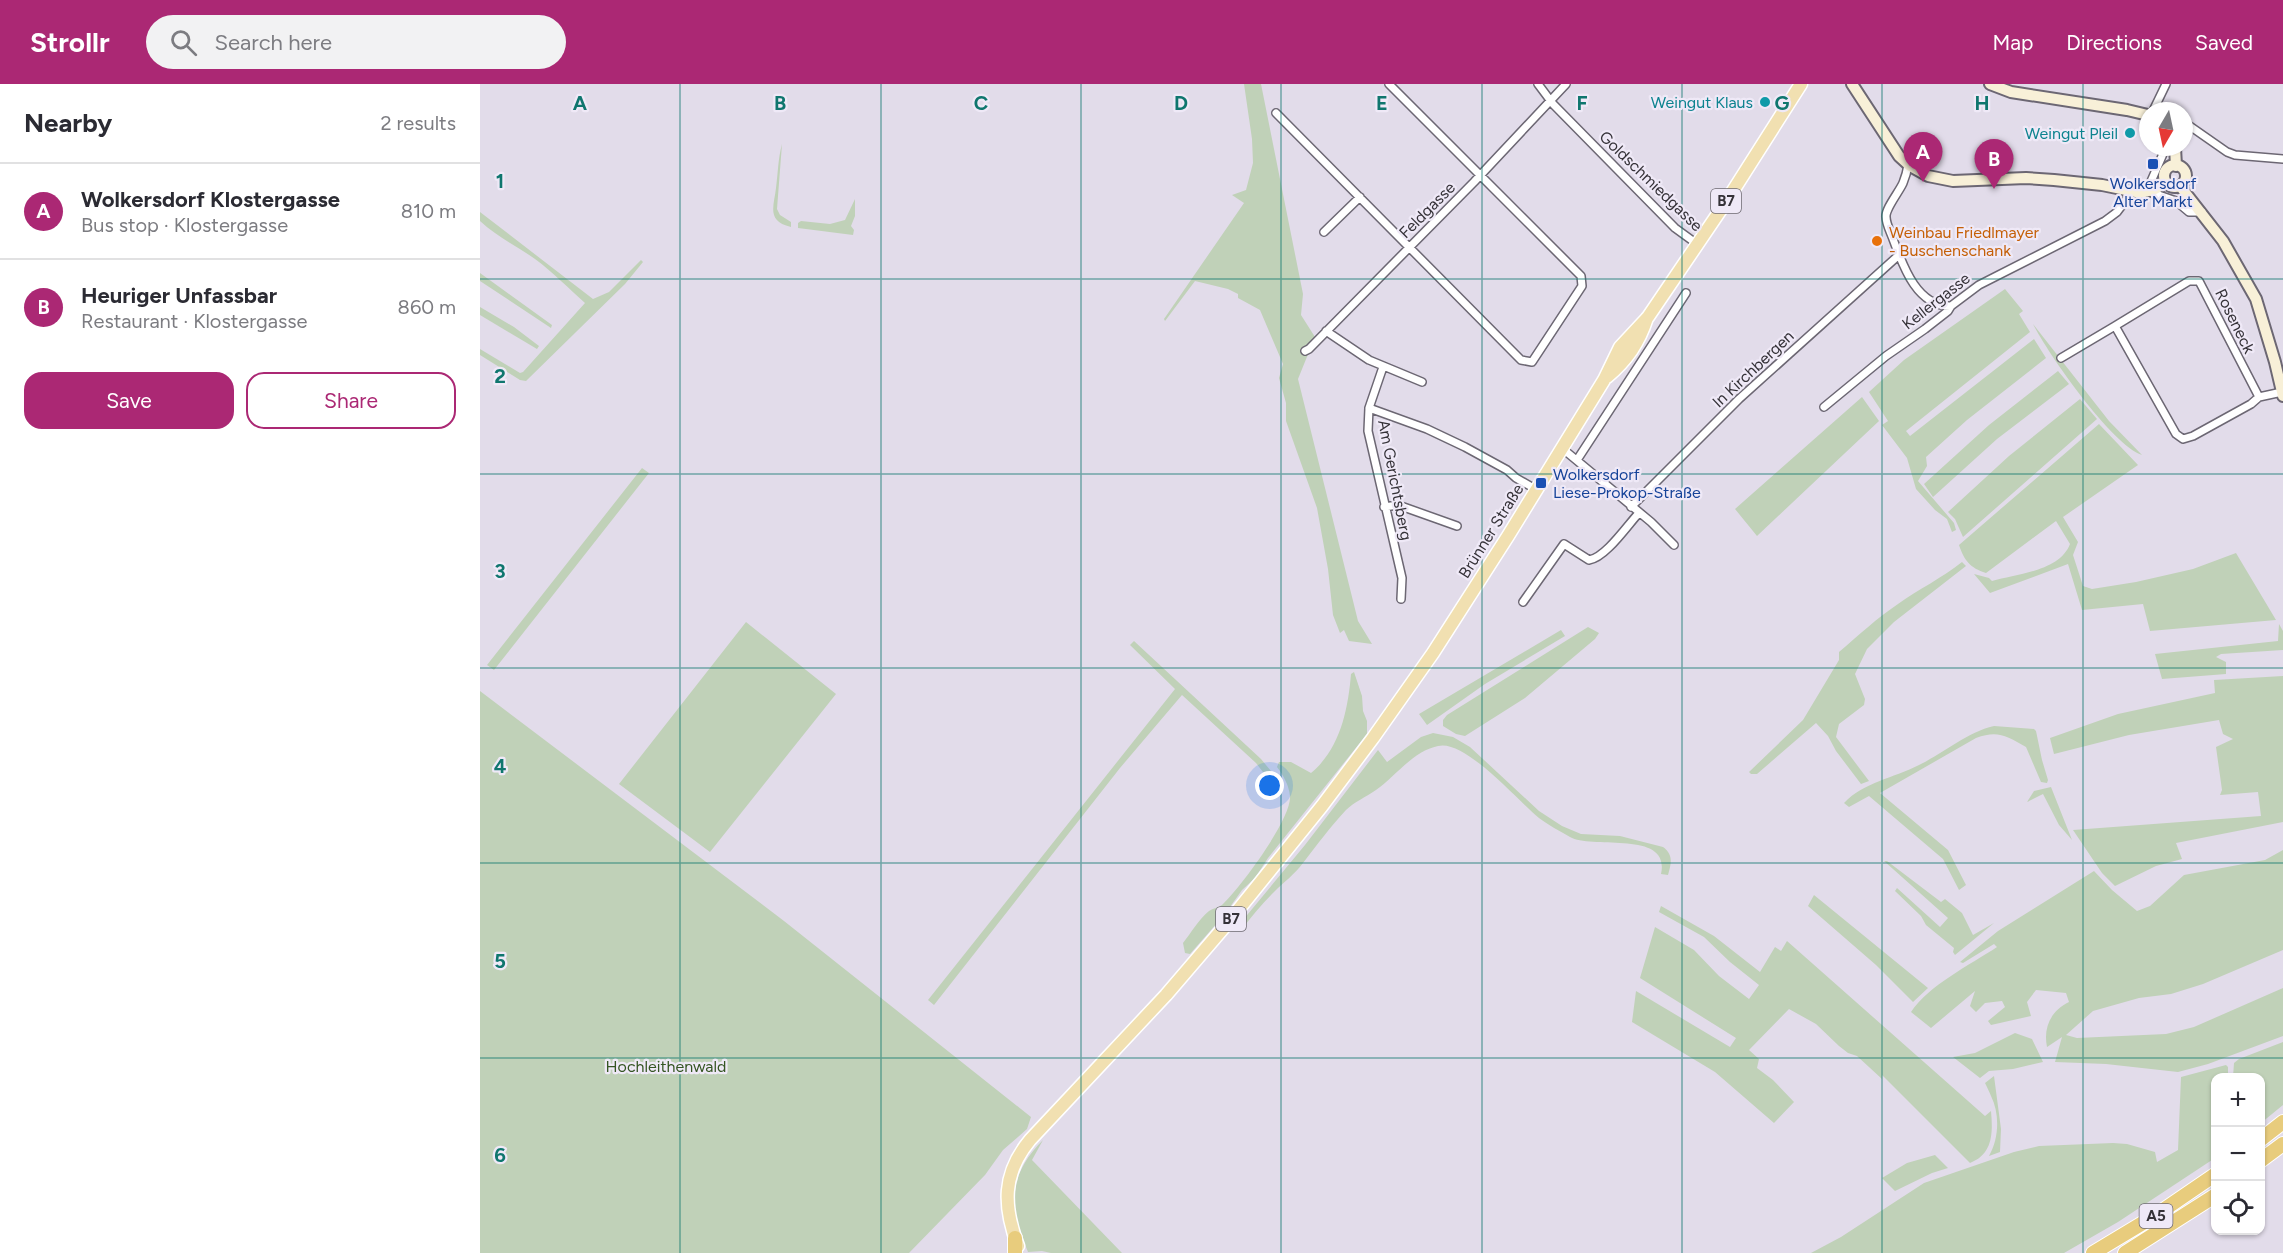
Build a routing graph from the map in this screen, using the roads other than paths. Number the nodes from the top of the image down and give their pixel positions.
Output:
1 (1389, 84) edge
2 (1538, 84) edge
3 (1566, 84) edge
4 (1801, 84) edge
5 (1852, 84) edge
6 (1990, 84) edge
7 (2166, 84) edge
8 (1551, 100) junction
9 (2157, 102) edge
10 (1276, 113) dead end
11 (2139, 113) edge
12 (2193, 128) edge
13 (2162, 156) edge
14 (2175, 156) edge
15 (2283, 159) edge
16 (1908, 165) junction
17 (2176, 166) junction
18 (1479, 176) junction
19 (2166, 183) junction
20 (2180, 186) junction
21 (2132, 192) junction
22 (2150, 192) junction
23 (1360, 197) junction
24 (2202, 212) junction
25 (1324, 232) dead end
26 (1697, 244) junction
27 (1409, 247) junction
28 (1899, 255) junction
29 (1686, 293) dead end
30 (1951, 306) junction
31 (2115, 326) junction
32 (1326, 331) junction
33 (1305, 351) dead end
34 (2061, 358) dead end
35 (1383, 367) junction
36 (1422, 382) dead end
37 (2282, 394) edge
38 (2259, 397) junction
39 (1824, 407) dead end
40 (1369, 408) junction
41 (1563, 449) junction
42 (1577, 460) junction
43 (1537, 490) junction
44 (1384, 507) junction
45 (1631, 507) junction
46 (1638, 514) junction
47 (1457, 526) dead end
48 (1674, 545) dead end
49 (1401, 599) dead end
50 (1523, 602) dead end
51 (2283, 1122) edge
52 (2265, 1136) edge
53 (2283, 1144) edge
54 (2265, 1157) edge
55 (2211, 1177) edge
56 (2211, 1198) edge
57 (1015, 1238) junction
58 (1015, 1253) edge
59 (1021, 1253) edge
60 (2093, 1253) edge
61 (2125, 1253) edge

1 - 18 street
2 - 8 street, Goldschmiedgasse
3 - 8 street, Feldgasse
4 - 26 main road, Brünner Straße / B7
5 - 16 main road
6 - 11 main road
7 - 9 street
8 - 18 street, Feldgasse
8 - 26 street, Goldschmiedgasse
10 - 23 street
12 - 15 street
13 - 22 street
14 - 17 main road
16 - 21 main road
16 - 28 street
17 - 19 main road
17 - 20 main road
18 - 27 street, Feldgasse
18 - 27 street
19 - 20 main road
19 - 22 main road
20 - 24 main road
21 - 22 main road
21 - 30 street, Kellergasse
22 - 24 street
23 - 25 street
23 - 27 street
24 - 37 main road
26 - 41 main road, Brünner Straße / B7
27 - 32 street, Feldgasse
28 - 30 street
28 - 45 street, In Kirchbergen
29 - 42 street
30 - 39 street, Kellergasse
31 - 34 street, Roseneck
31 - 38 street
31 - 38 street, Roseneck
32 - 33 street, Feldgasse
32 - 35 street
35 - 36 street
35 - 40 street, Am Gerichtsberg
37 - 38 street
40 - 43 street
40 - 44 street, Am Gerichtsberg
41 - 42 street
41 - 43 main road, Brünner Straße / B7
42 - 45 street
43 - 57 main road, Brünner Straße / B7
44 - 47 street
44 - 49 street, Am Gerichtsberg
45 - 46 street
46 - 48 street
46 - 50 street
51 - 52 highway
53 - 54 highway
55 - 60 highway, A5
56 - 61 highway, A5
57 - 58 highway
57 - 59 main road, B7

